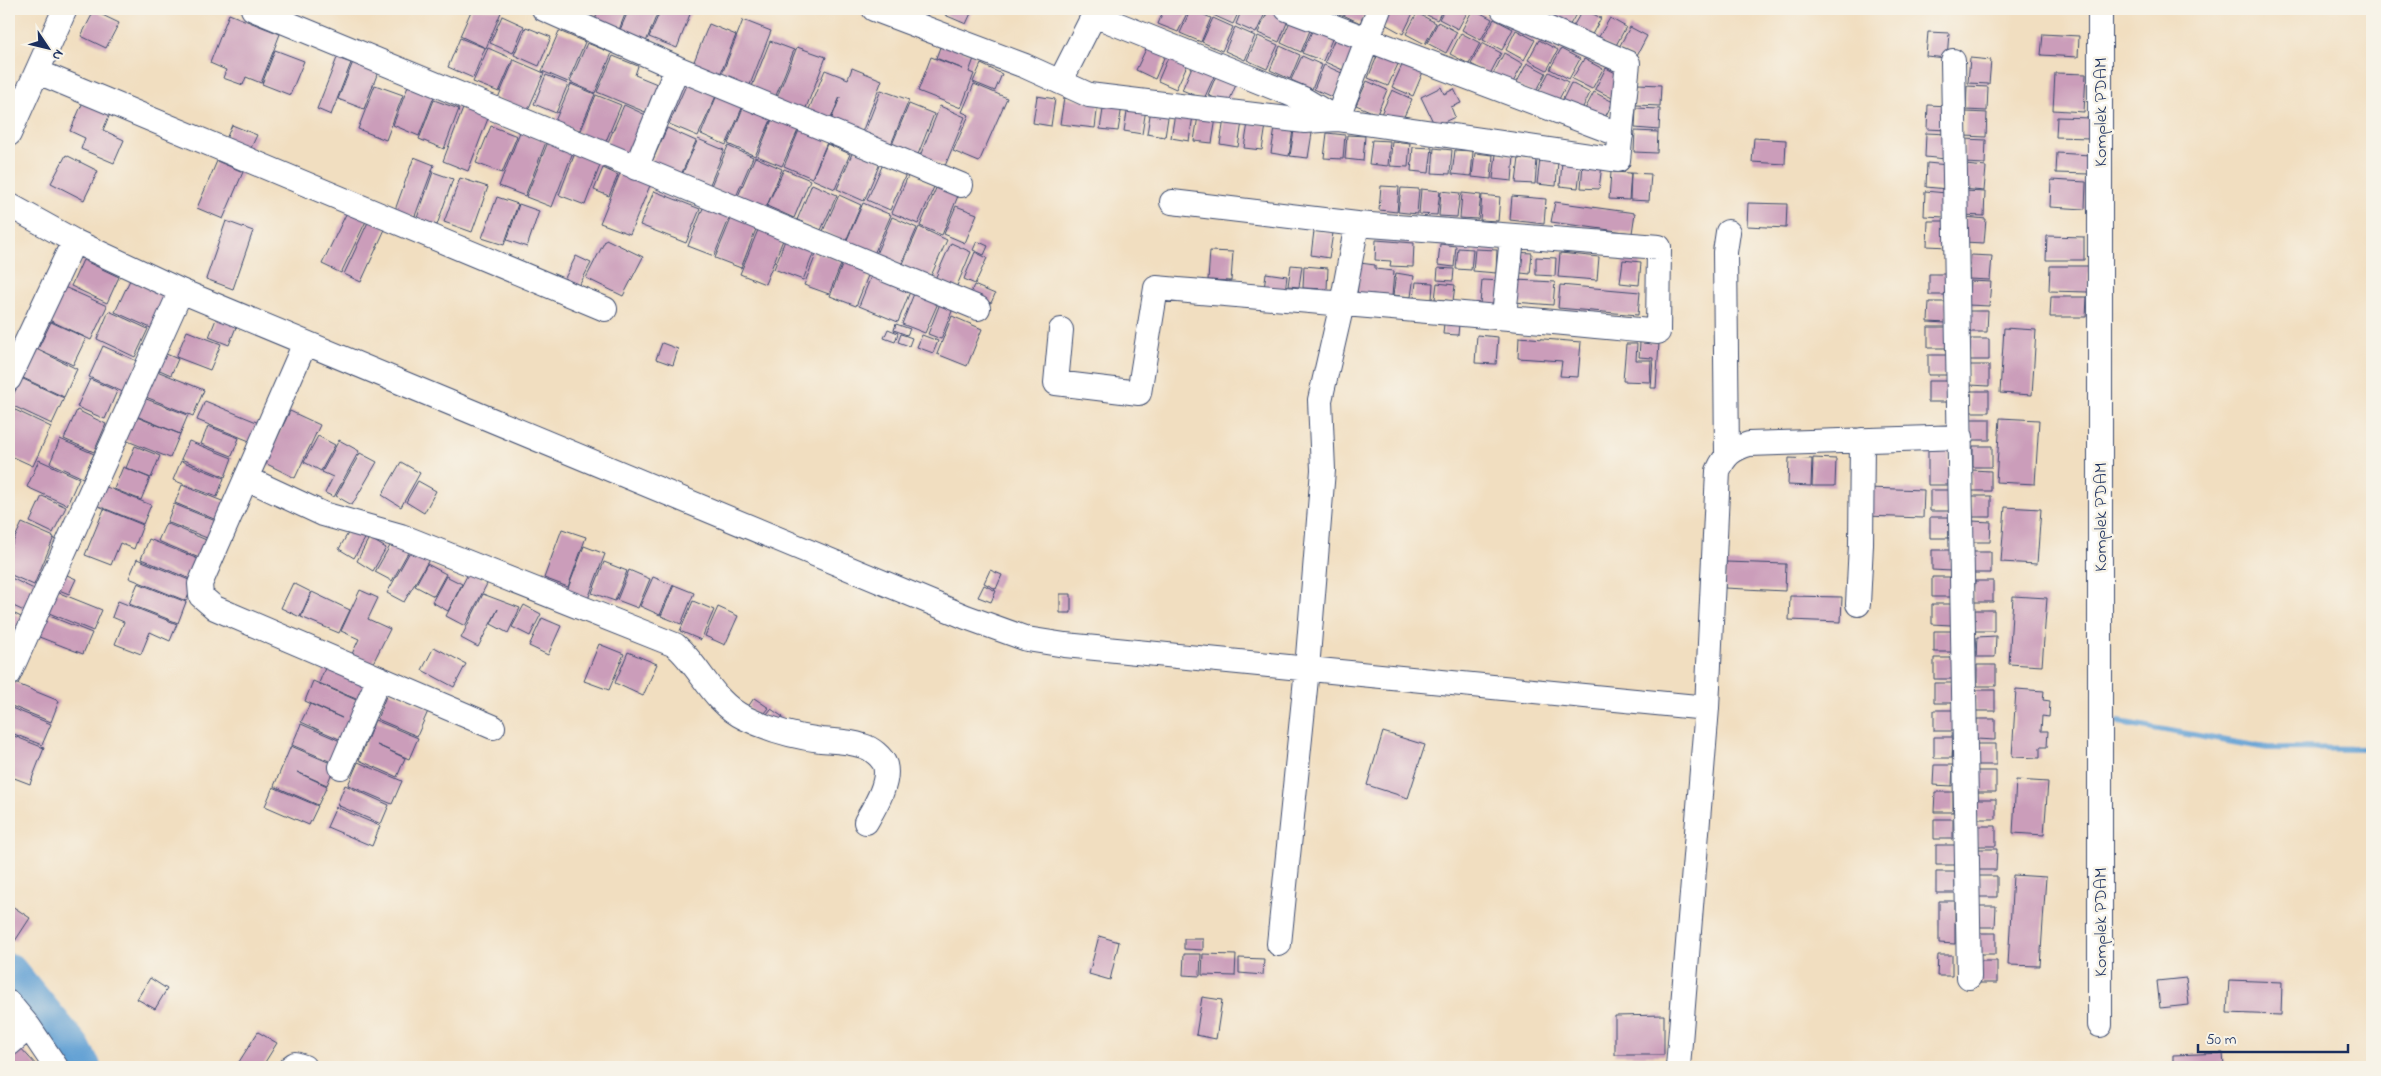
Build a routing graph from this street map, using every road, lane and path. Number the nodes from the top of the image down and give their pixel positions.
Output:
1 (65, 9) edge
2 (253, 9) edge
3 (544, 9) edge
4 (874, 9) edge
5 (1287, 9) edge
6 (1379, 9) edge
7 (1503, 9) edge
8 (2100, 9) edge
9 (1095, 12) edge
10 (1367, 40) junction
11 (1953, 61) dead end
12 (676, 68) junction
13 (38, 72) junction
14 (1060, 82) junction
15 (1337, 119) junction
16 (9, 134) edge
17 (1621, 135) junction
18 (636, 168) junction
19 (961, 185) dead end
20 (1172, 202) dead end
21 (9, 205) edge
22 (1357, 224) junction
23 (1728, 232) dead end
24 (1512, 237) junction
25 (74, 241) junction
26 (181, 291) junction
27 (1342, 304) junction
28 (978, 308) dead end
29 (605, 309) dead end
30 (1504, 316) junction
31 (1061, 330) dead end
32 (306, 342) junction
33 (9, 379) edge
34 (1960, 437) junction
35 (1862, 440) junction
36 (1727, 454) junction
37 (246, 478) junction
38 (1858, 604) dead end
39 (1307, 669) junction
40 (9, 674) edge
41 (379, 678) junction
42 (1707, 708) junction
43 (493, 727) dead end
44 (341, 767) dead end
45 (866, 822) dead end
46 (1279, 944) dead end
47 (1969, 977) dead end
48 (9, 1003) edge
49 (2100, 1024) dead end
50 (29, 1026) junction
51 (9, 1044) edge
52 (56, 1067) edge
53 (291, 1067) edge
54 (304, 1067) edge
55 (1678, 1067) edge

1 - 13 street
2 - 18 street
3 - 12 street
4 - 14 street
5 - 10 street
6 - 10 street
7 - 17 street
8 - 49 street, Komplek PDAM
9 - 14 street
9 - 15 street
10 - 15 street
10 - 17 street
11 - 34 street
12 - 18 street
12 - 19 street
13 - 16 street
13 - 29 street
14 - 15 street
15 - 17 street
18 - 28 street
20 - 22 street
21 - 25 street
22 - 24 street
22 - 27 street
23 - 36 street
24 - 30 street
24 - 30 street
25 - 26 street
25 - 33 street
26 - 32 street
26 - 40 street
27 - 30 street
27 - 31 street
27 - 39 street
32 - 37 street
32 - 39 street
34 - 35 street
34 - 47 street
35 - 36 street
35 - 38 street
36 - 42 street
37 - 41 street
37 - 45 street
39 - 42 street
39 - 46 street
41 - 43 street
41 - 44 street
42 - 55 street
48 - 50 street
50 - 51 street
50 - 52 street
53 - 54 street

